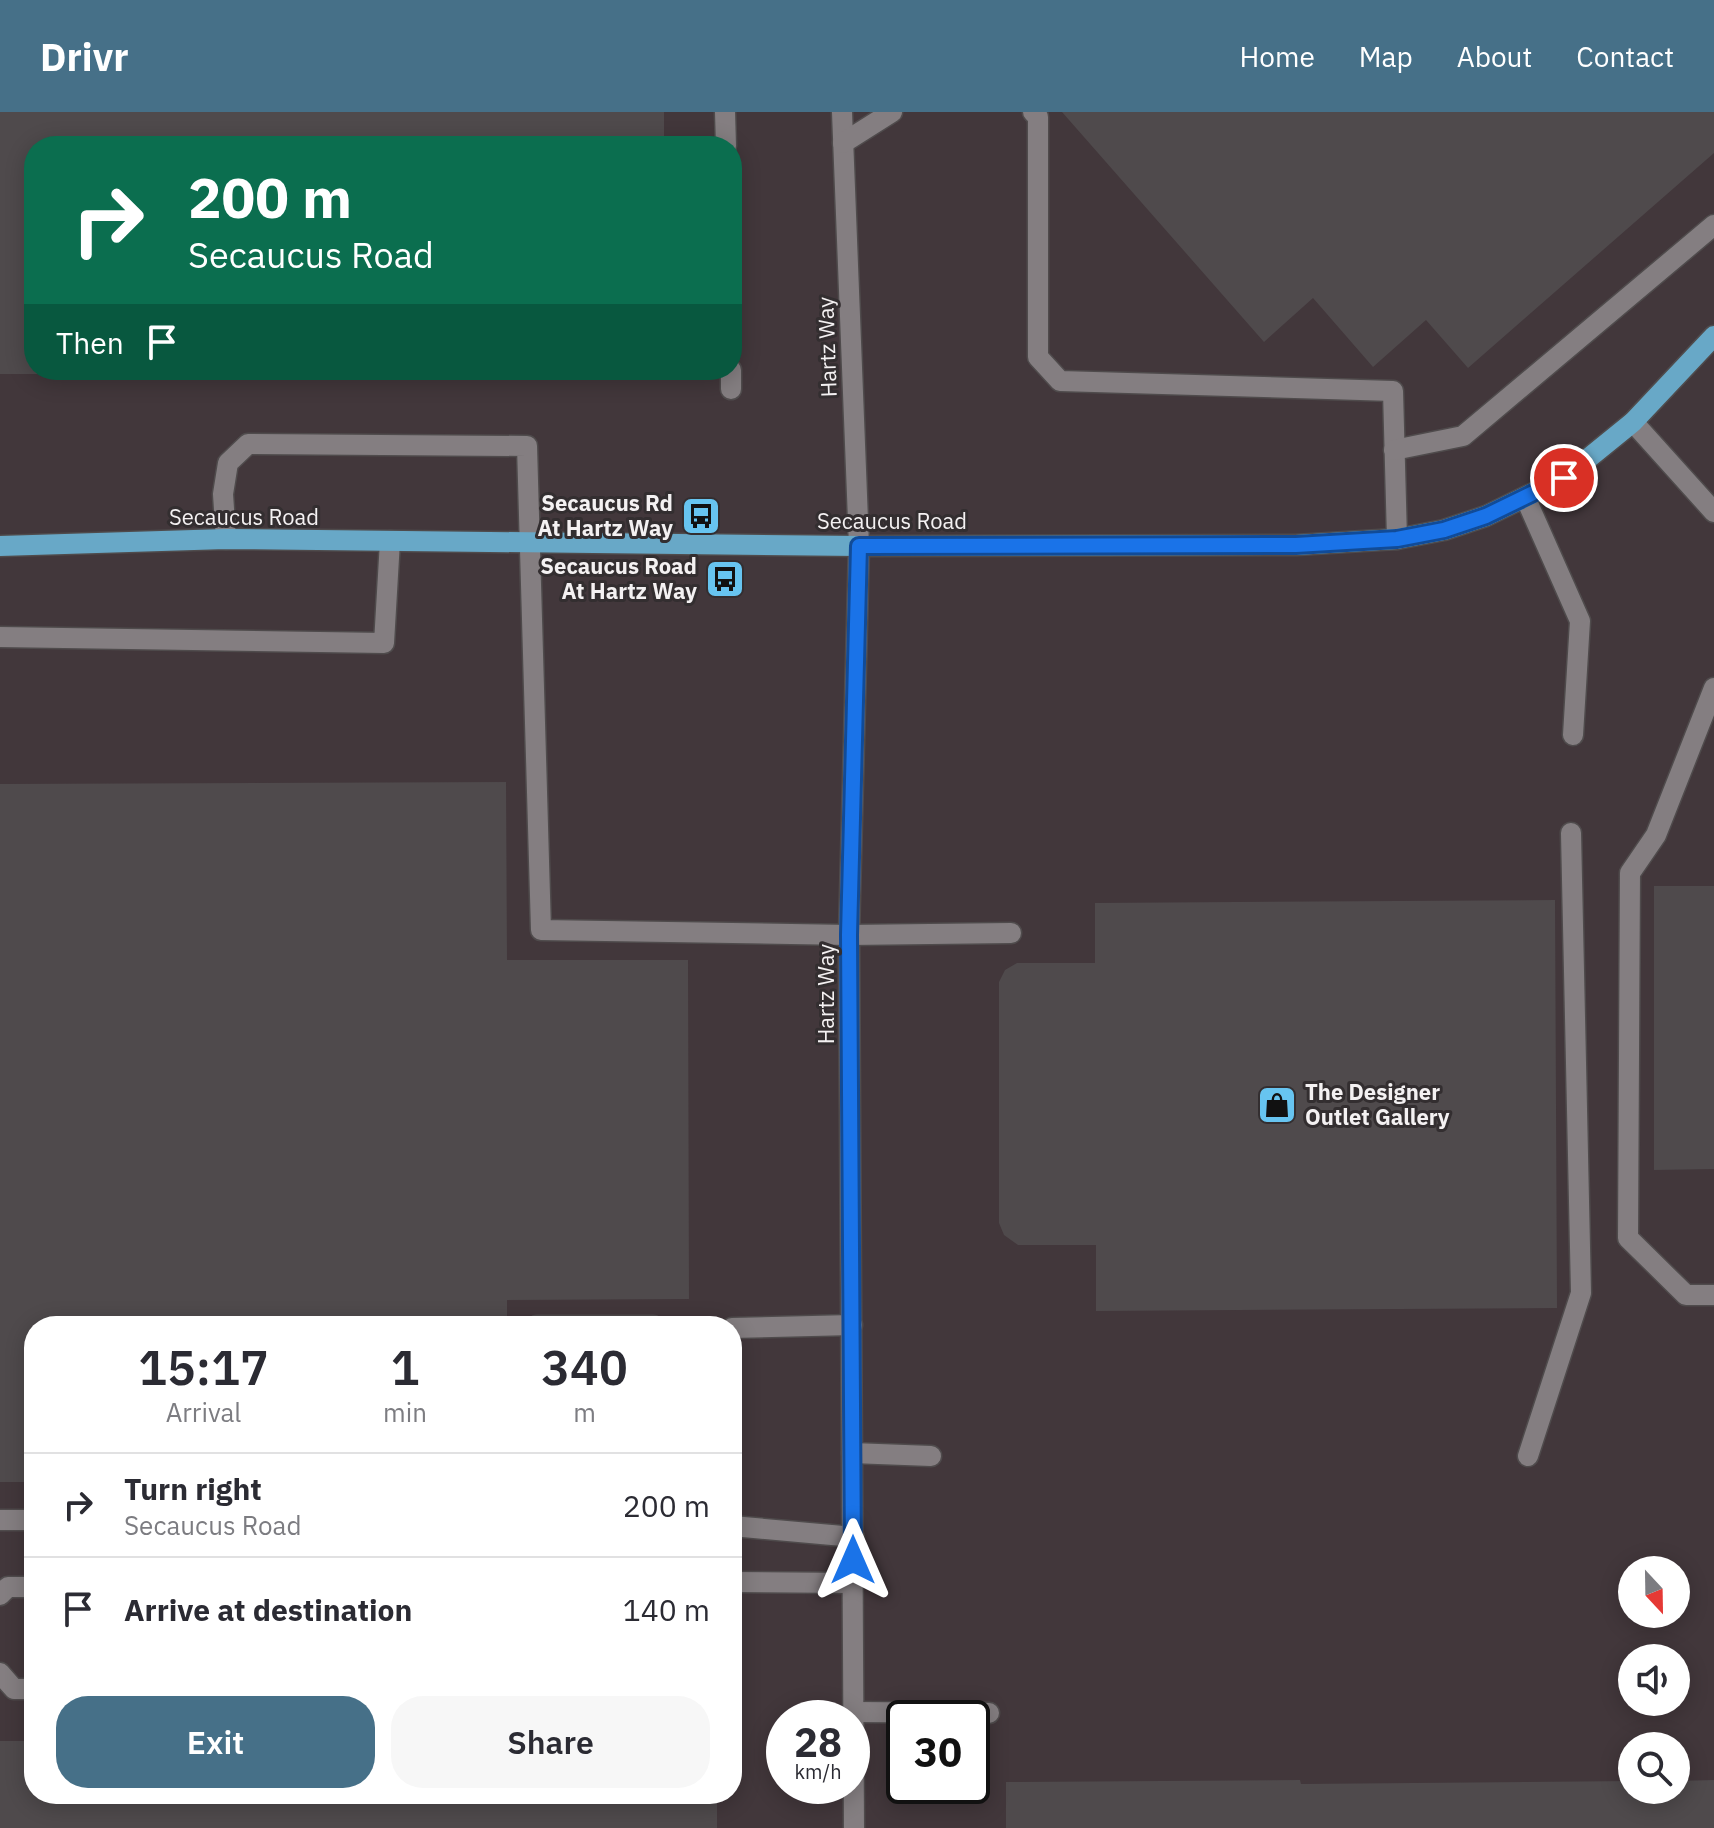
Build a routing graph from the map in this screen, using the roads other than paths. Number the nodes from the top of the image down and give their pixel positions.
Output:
1 (725, 112) edge
2 (842, 112) edge
3 (892, 112) edge
4 (1033, 112) edge
5 (726, 136) edge
6 (843, 143) junction
7 (1714, 225) edge
8 (1714, 336) edge
9 (1633, 422) junction
10 (1394, 450) junction
11 (1526, 499) junction
12 (1714, 512) edge
13 (226, 539) junction
14 (1397, 539) junction
15 (390, 541) junction
16 (532, 543) junction
17 (0, 546) edge
18 (859, 546) junction
19 (0, 637) edge
20 (1714, 688) edge
21 (1573, 735) dead end
22 (1571, 833) dead end
23 (1011, 933) dead end
24 (849, 935) junction
25 (1714, 1295) edge
26 (852, 1325) junction
27 (742, 1328) edge
28 (852, 1453) junction
29 (931, 1456) dead end
30 (1528, 1456) dead end
31 (0, 1520) edge
32 (24, 1520) edge
33 (742, 1527) edge
34 (854, 1537) junction
35 (742, 1582) edge
36 (853, 1583) junction
37 (24, 1587) edge
38 (0, 1595) edge
39 (0, 1673) edge
40 (24, 1689) edge
41 (854, 1700) edge
42 (854, 1804) edge
43 (854, 1828) edge

1 - 5 street
2 - 6 street, Hartz Way
3 - 6 street
4 - 10 street
6 - 18 street, Hartz Way
7 - 10 street
8 - 9 main road, Secaucus Road
9 - 11 main road, Secaucus Road
9 - 12 street
10 - 14 street
11 - 14 main road, Secaucus Road
11 - 21 street
13 - 15 main road, Secaucus Road
13 - 16 street
13 - 17 main road, Secaucus Road
14 - 18 main road, Secaucus Road
15 - 16 main road, Secaucus Road
15 - 19 street
16 - 18 main road, Secaucus Road
16 - 24 street
18 - 24 street, Hartz Way
20 - 25 street
22 - 30 street
23 - 24 street
24 - 26 street, Hartz Way
26 - 27 street
26 - 28 street, Hartz Way
28 - 29 street
28 - 34 street, Hartz Way
31 - 32 street
33 - 34 street
34 - 36 street, Hartz Way
35 - 36 street
36 - 41 street, Hartz Way
37 - 38 street
39 - 40 street
42 - 43 street, Hartz Way

